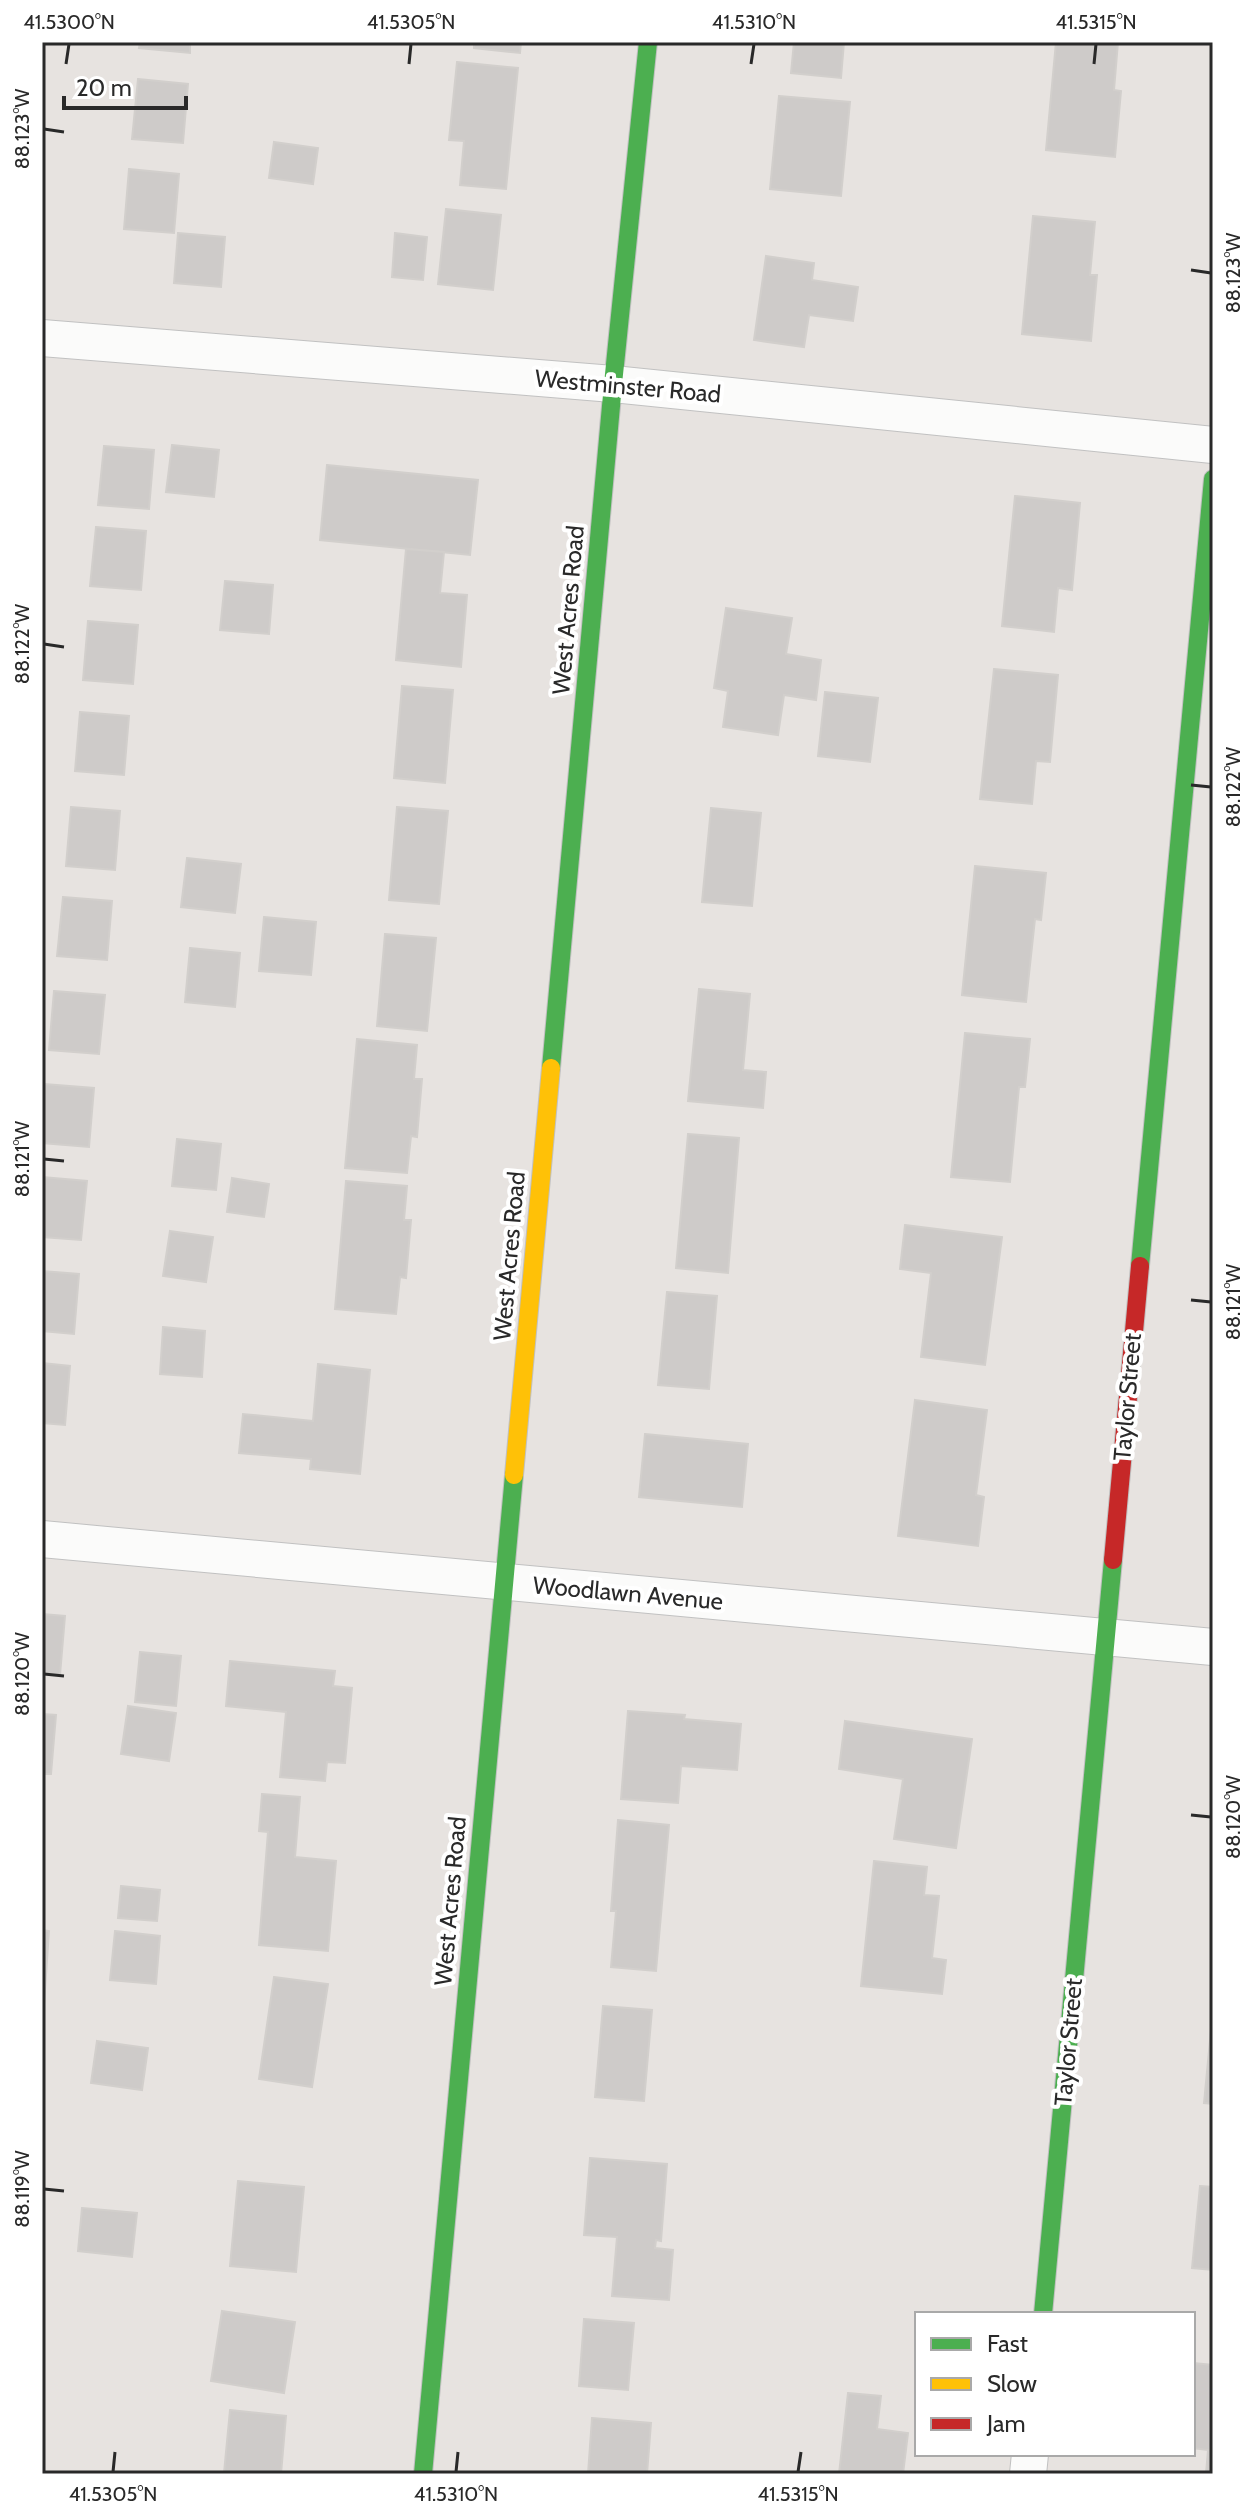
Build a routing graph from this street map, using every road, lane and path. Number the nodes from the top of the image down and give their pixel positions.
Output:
1 (648, 42) edge
2 (42, 338) edge
3 (613, 384) junction
4 (1213, 445) edge
5 (1213, 479) edge
6 (42, 1539) edge
7 (503, 1581) junction
8 (1105, 1638) junction
9 (1213, 1647) edge
10 (1043, 2312) edge
11 (423, 2474) edge

1 - 3 street, West Acres Road
2 - 3 street, Westminster Road
3 - 4 street, Westminster Road
3 - 7 street, West Acres Road
5 - 8 street, Taylor Street
6 - 7 street, Woodlawn Avenue
7 - 8 street, Woodlawn Avenue
7 - 11 street, West Acres Road
8 - 9 street, Woodlawn Avenue
8 - 10 street, Taylor Street

